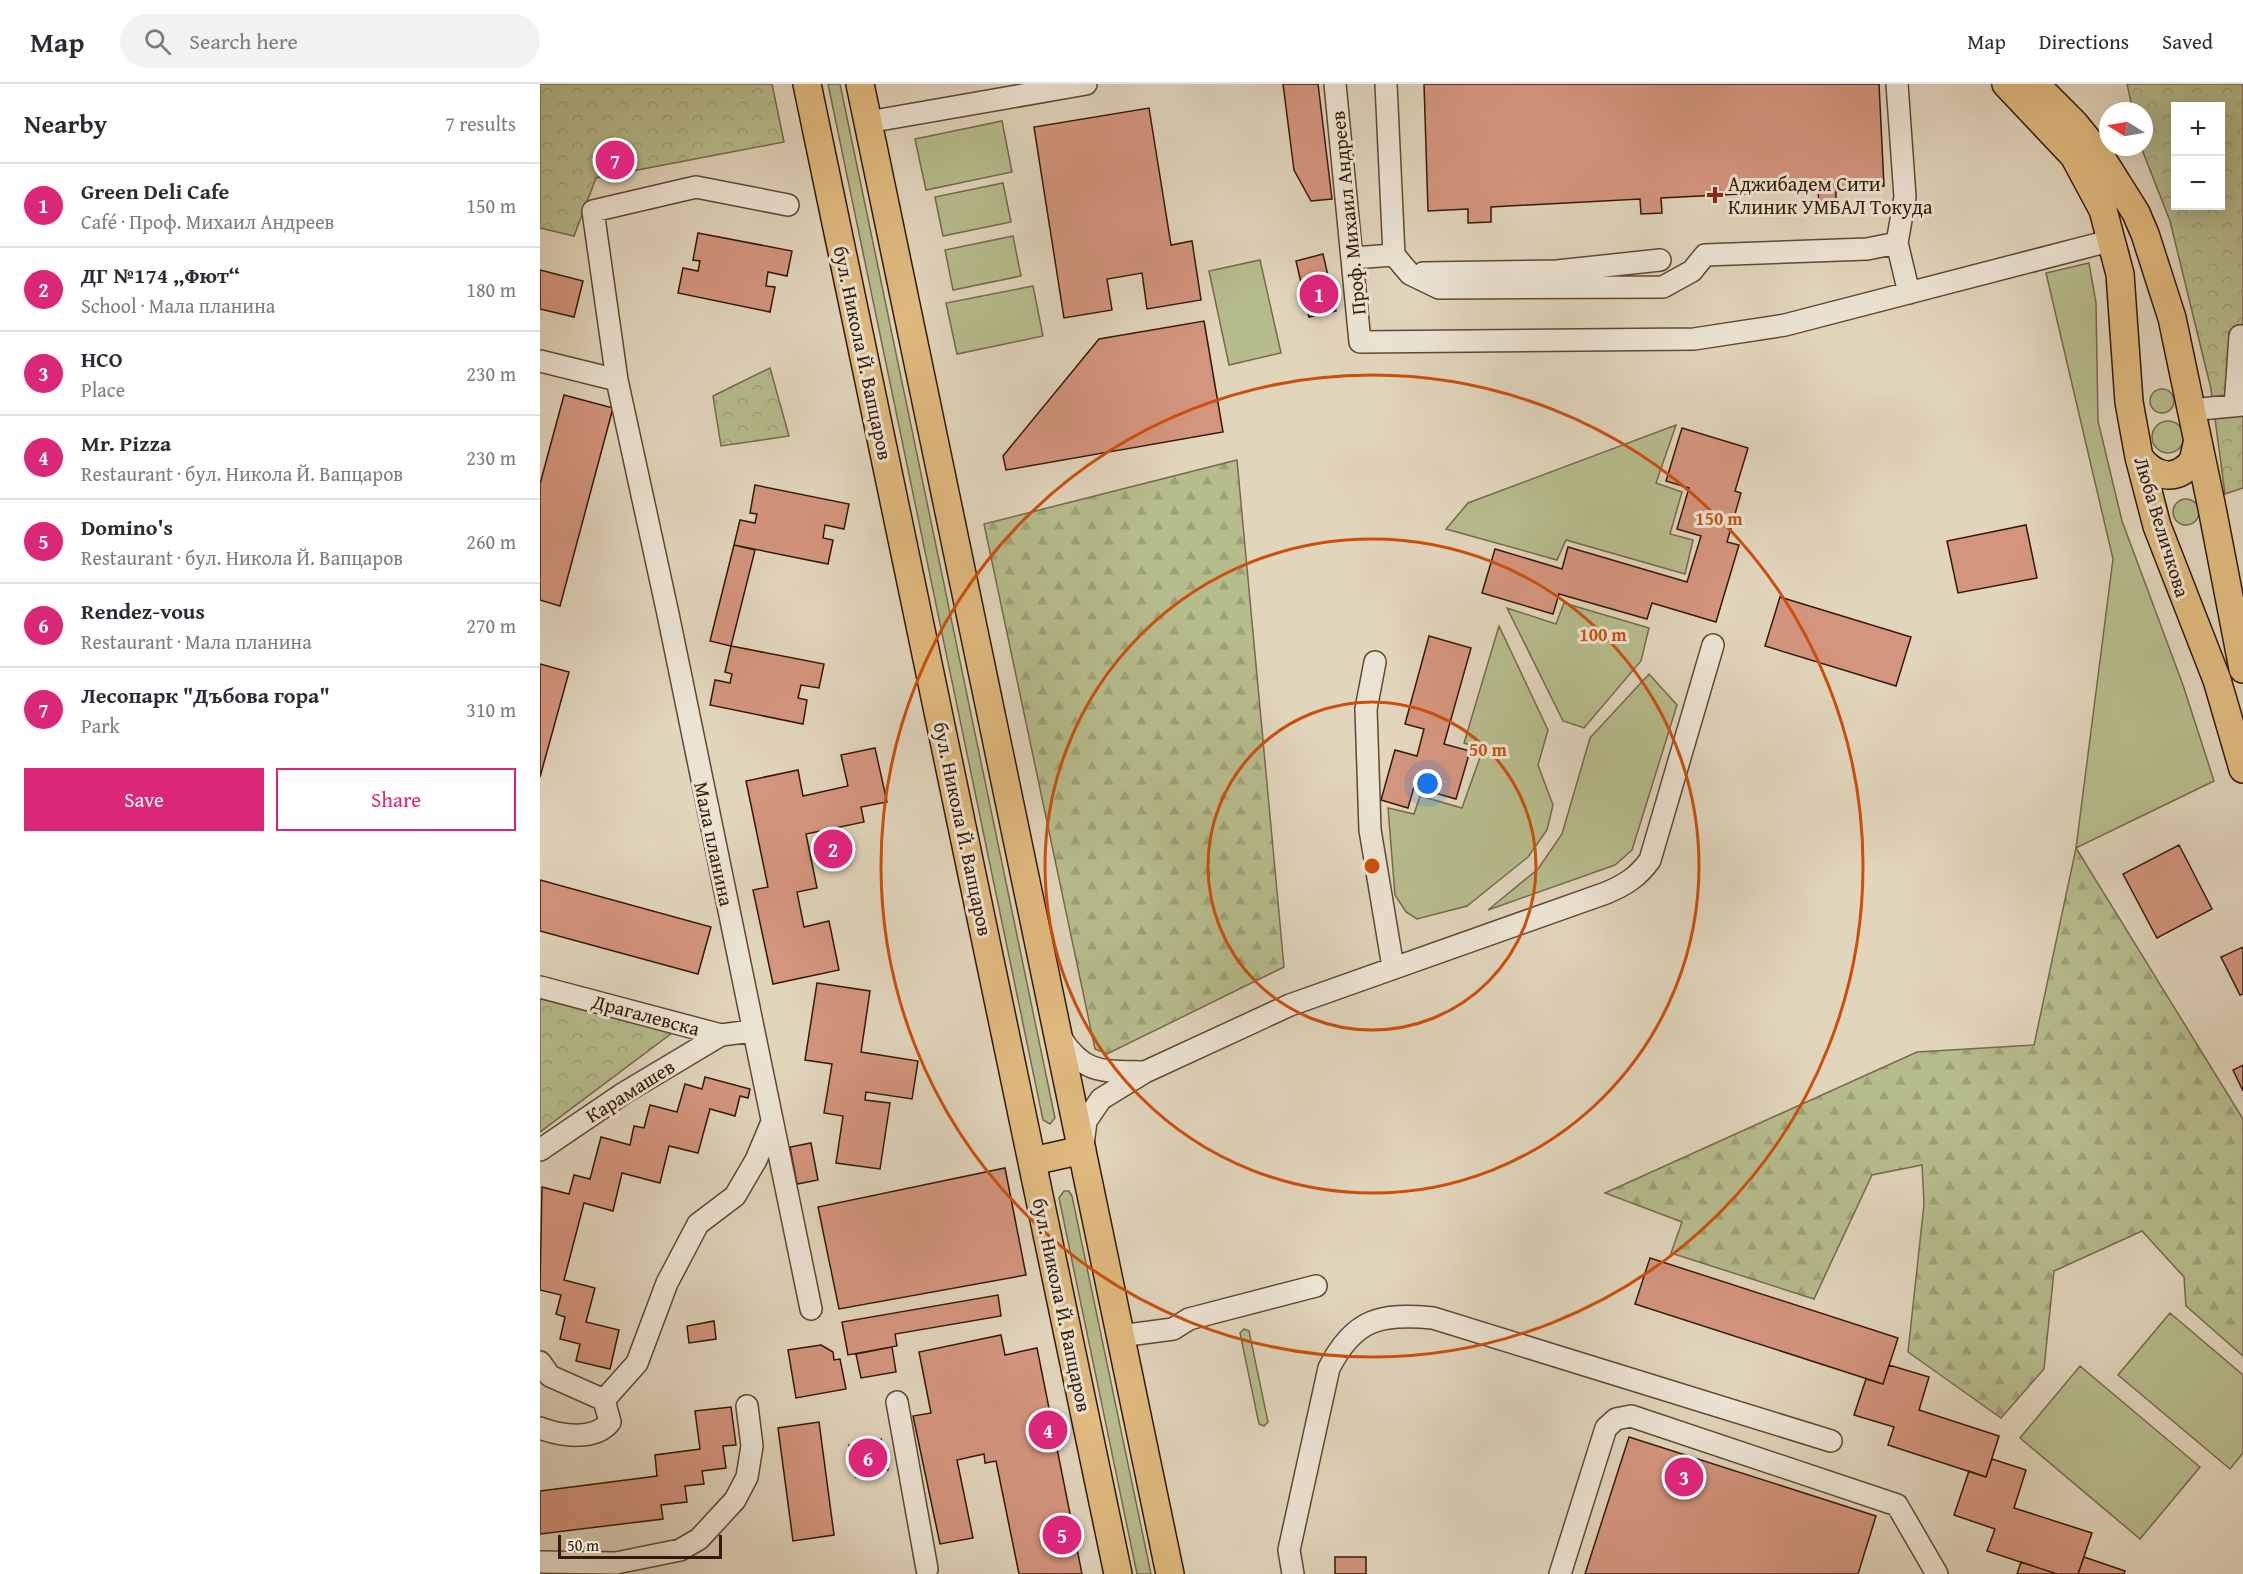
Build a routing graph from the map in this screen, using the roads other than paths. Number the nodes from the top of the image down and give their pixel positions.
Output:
1 (807, 84) edge
2 (860, 84) edge
3 (1086, 84) edge
4 (1335, 84) edge
5 (1386, 84) edge
6 (1897, 84) edge
7 (2006, 84) edge
8 (2035, 84) edge
9 (868, 122) junction
10 (788, 205) dead end
11 (2113, 240) junction
12 (1897, 243) junction
13 (1394, 255) junction
14 (1352, 258) junction
15 (1660, 260) dead end
16 (1410, 274) junction
17 (1909, 293) junction
18 (2172, 318) junction
19 (2125, 325) junction
20 (2243, 336) edge
21 (540, 361) edge
22 (618, 380) junction
23 (2239, 406) edge
24 (2190, 410) junction
25 (2197, 444) junction
26 (2139, 457) junction
27 (1713, 645) dead end
28 (1375, 662) dead end
29 (2243, 669) edge
30 (2243, 769) edge
31 (1394, 967) junction
32 (540, 987) edge
33 (752, 1031) junction
34 (1057, 1031) junction
35 (721, 1035) junction
36 (1145, 1072) junction
37 (772, 1122) junction
38 (540, 1150) edge
39 (1082, 1150) junction
40 (1033, 1161) junction
41 (1316, 1286) dead end
42 (811, 1309) dead end
43 (1132, 1334) junction
44 (540, 1362) edge
45 (604, 1400) junction
46 (897, 1402) dead end
47 (747, 1406) dead end
48 (540, 1428) edge
49 (1831, 1441) dead end
50 (540, 1562) edge
51 (927, 1569) dead end
52 (1118, 1574) edge
53 (1170, 1574) edge
54 (1293, 1574) edge
55 (1560, 1574) edge
56 (1937, 1574) edge

1 - 40 main road, бул. Никола Й. Вапцаров
2 - 9 main road
3 - 9 street
4 - 14 street, Проф. Михаил Андреев
5 - 13 street
6 - 12 street
7 - 11 main road, Люба Величкова
8 - 18 main road
9 - 34 main road
10 - 22 street, Мала планина
11 - 17 street
11 - 19 main road, Люба Величкова
12 - 16 street
12 - 17 street
13 - 14 street
13 - 16 street
14 - 17 street, Проф. Михаил Андреев
15 - 16 street
18 - 19 main road
18 - 24 main road
19 - 26 main road, Люба Величкова
20 - 23 street
21 - 22 street
22 - 33 street, Мала планина
23 - 24 street
24 - 25 main road
25 - 26 main road
25 - 29 main road
26 - 30 main road, Люба Величкова
27 - 31 street
28 - 31 street
31 - 36 street
32 - 35 street, Драгалевска
33 - 35 street, Драгалевска
33 - 37 street, Мала планина
34 - 36 street
34 - 39 main road
35 - 38 street, Карамашев
36 - 39 street
37 - 42 street, Мала планина
37 - 45 street
39 - 40 main road
39 - 43 main road
40 - 52 main road, бул. Никола Й. Вапцаров
41 - 43 street
43 - 53 main road
44 - 45 street
45 - 48 street
46 - 51 street
47 - 50 street
49 - 54 street
55 - 56 street

